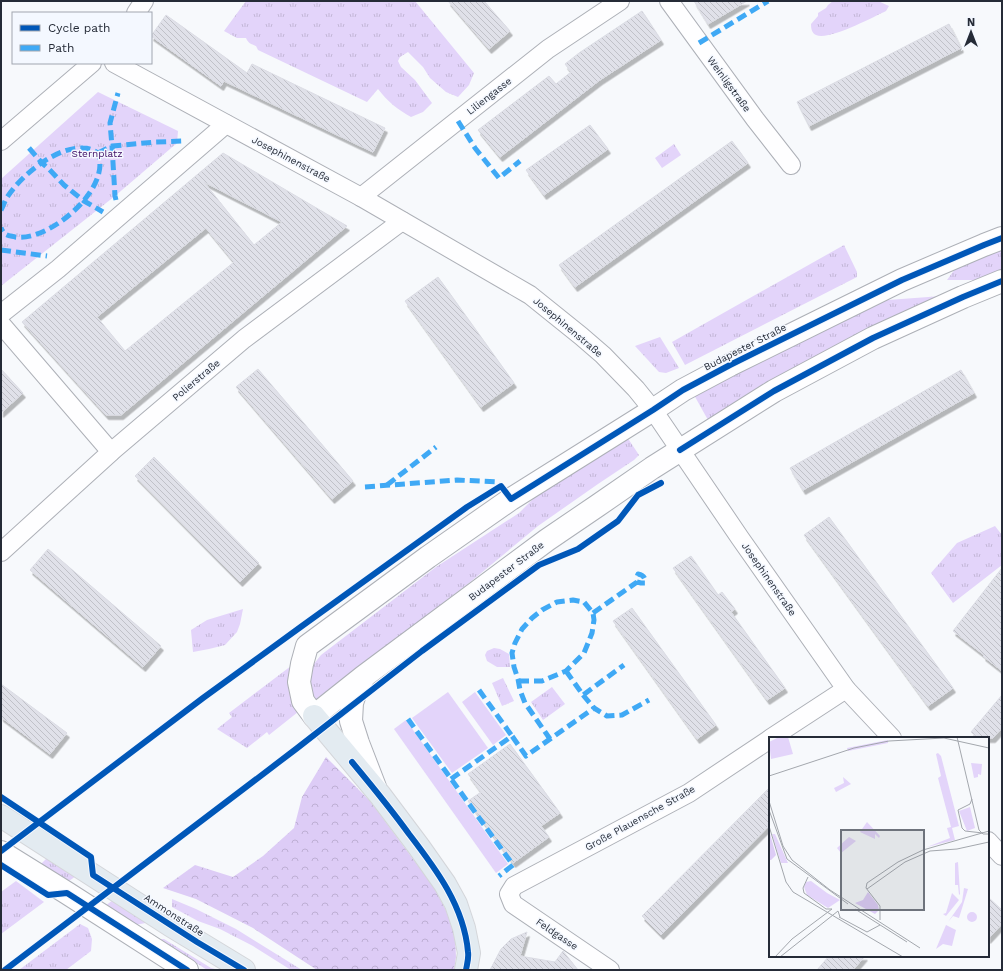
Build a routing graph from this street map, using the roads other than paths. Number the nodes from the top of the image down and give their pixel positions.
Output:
1 (144, 1) edge
2 (620, 1) edge
3 (669, 1) edge
4 (137, 12) edge
5 (91, 64) edge
6 (116, 64) edge
7 (226, 124) junction
8 (1, 141) edge
9 (791, 166) dead end
10 (361, 197) junction
11 (402, 221) junction
12 (1002, 238) edge
13 (1002, 281) edge
14 (1, 314) edge
15 (1, 324) edge
16 (653, 410) junction
17 (680, 450) junction
18 (111, 452) junction
19 (1, 552) edge
20 (363, 677) junction
21 (846, 689) junction
22 (314, 716) junction
23 (773, 737) edge
24 (891, 737) edge
25 (769, 739) edge
26 (376, 790) junction
27 (1, 816) edge
28 (989, 842) edge
29 (1, 852) edge
30 (1002, 856) edge
31 (509, 894) joint
32 (188, 970) edge
33 (244, 970) edge
34 (466, 970) edge
35 (610, 970) edge

1 - 4 street
2 - 10 street, Liliengasse
3 - 9 street, Weinligstraße
5 - 8 street
6 - 7 street, Josephinenstraße
7 - 10 street, Josephinenstraße
7 - 14 street
10 - 11 street, Josephinenstraße
11 - 16 street, Josephinenstraße
11 - 18 street, Polierstraße
12 - 16 main road, Budapester Straße
13 - 17 main road, Budapester Straße
15 - 18 street
16 - 17 street, Josephinenstraße
16 - 22 main road, Budapester Straße
17 - 20 main road, Budapester Straße
17 - 21 street, Josephinenstraße
18 - 19 street, Polierstraße
20 - 22 main road, Budapester Straße
20 - 26 main road
21 - 23 street, Große Plauensche Straße
21 - 24 street, Josephinenstraße
22 - 26 main road
25 - 31 street, Große Plauensche Straße
26 - 34 main road
27 - 33 main road, Ammonstraße
28 - 30 street
29 - 32 main road
31 - 35 street, Feldgasse

